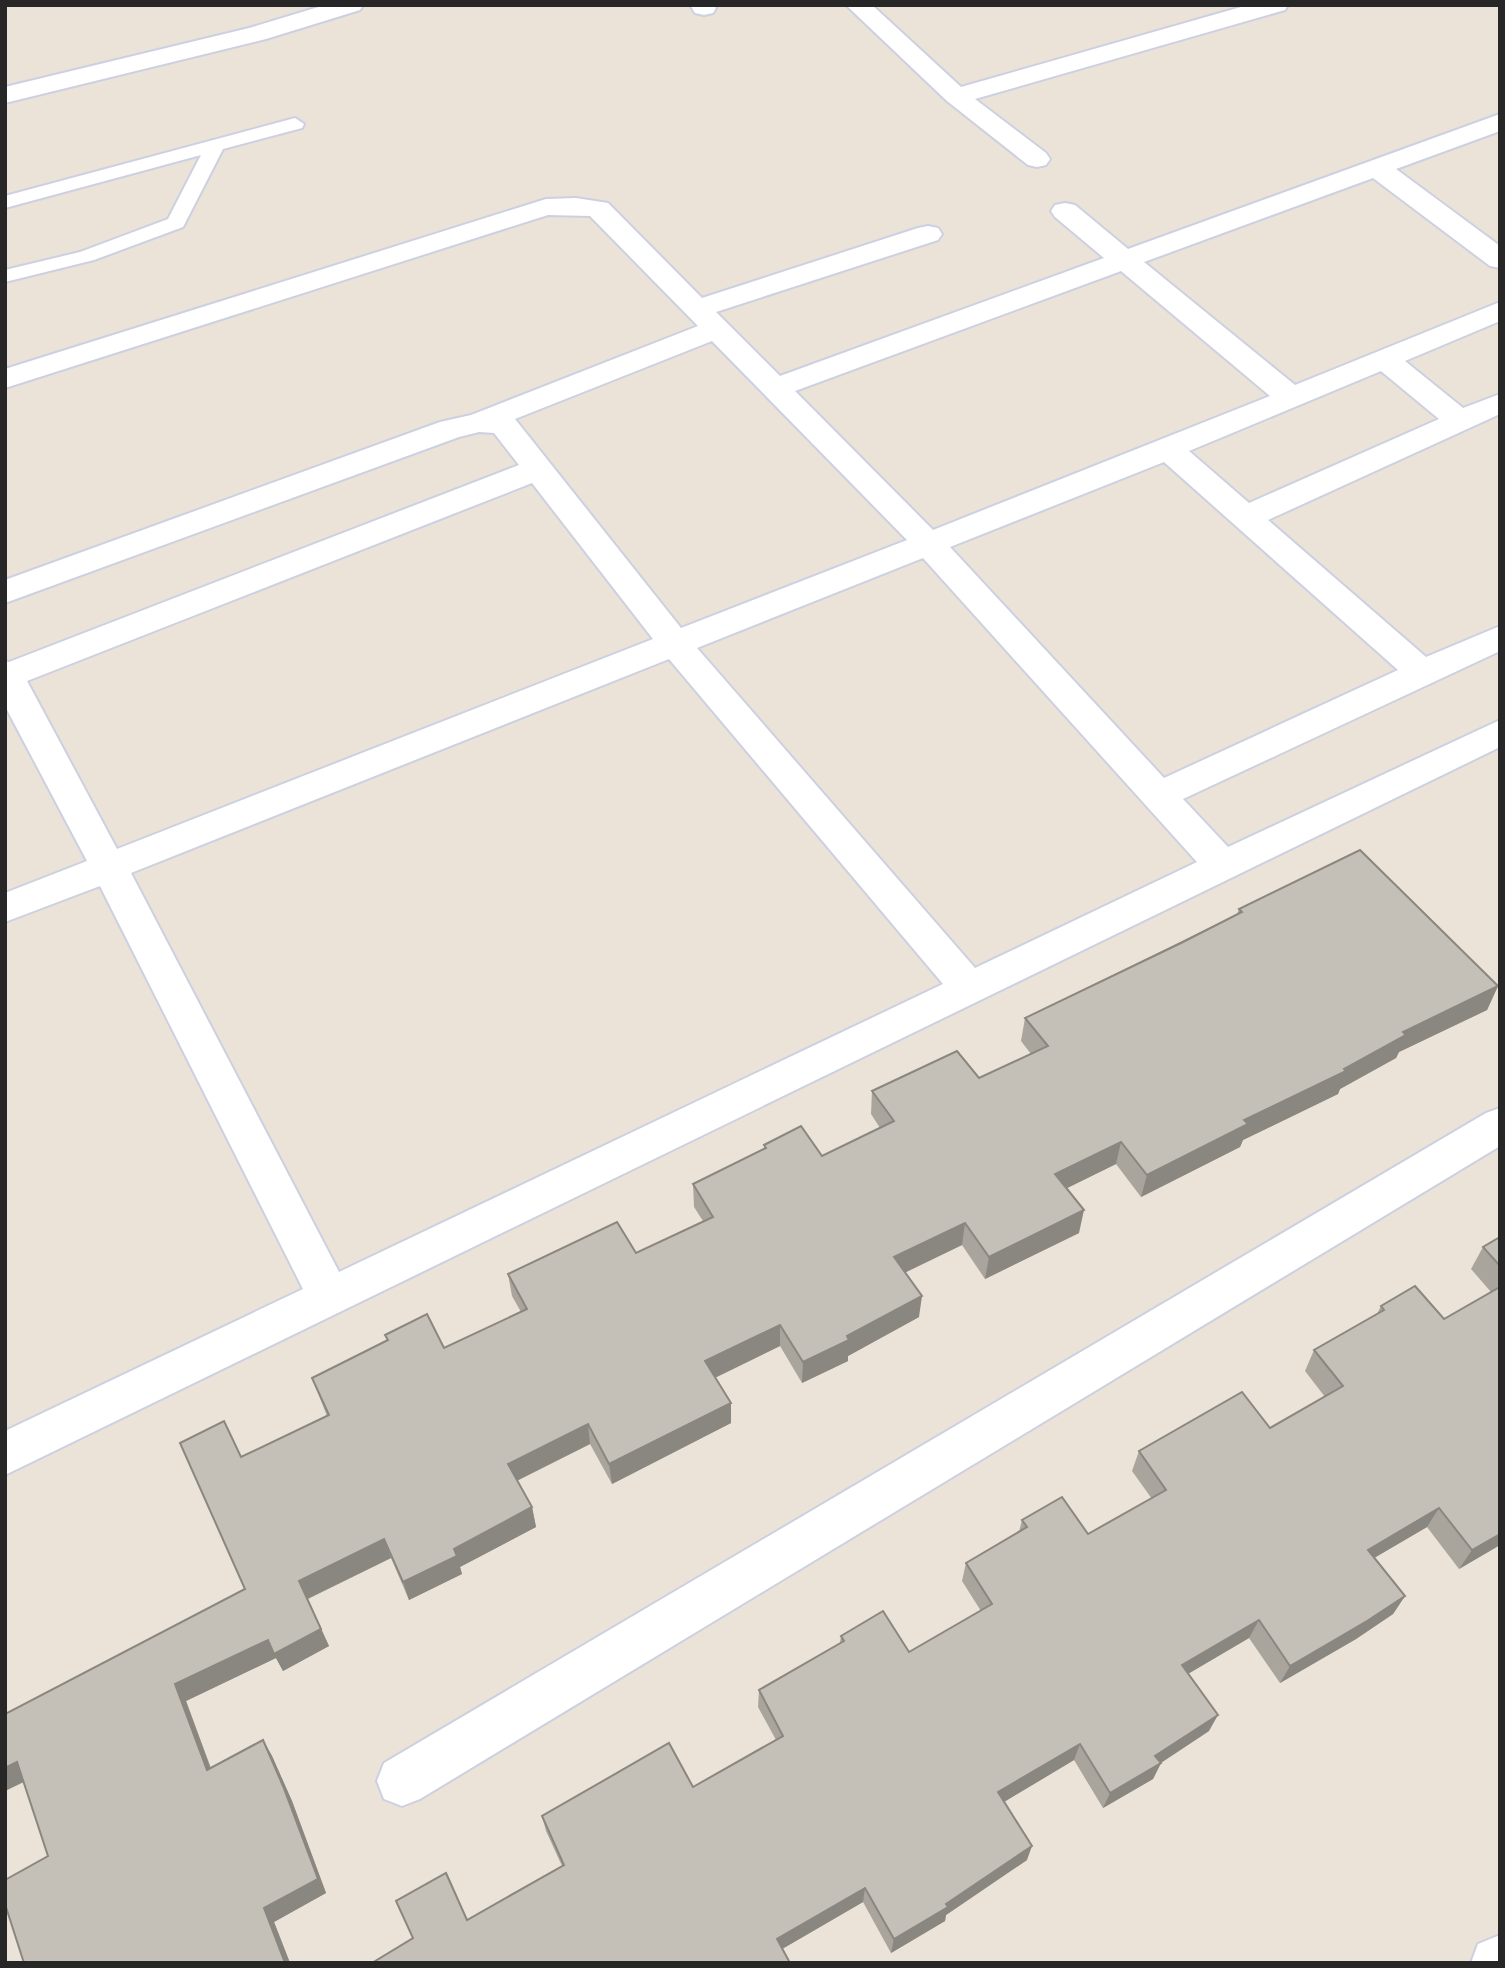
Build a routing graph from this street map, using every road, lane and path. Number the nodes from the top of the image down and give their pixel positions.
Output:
1 (351, 5) edge
2 (858, 5) edge
3 (1276, 5) edge
4 (291, 14) edge
5 (5, 94) edge
6 (956, 96) junction
7 (1500, 122) edge
8 (295, 124) dead end
9 (215, 146) junction
10 (1037, 159) dead end
11 (1376, 167) junction
12 (5, 202) edge
13 (1065, 211) dead end
14 (928, 234) dead end
15 (1123, 259) junction
16 (1500, 260) edge
17 (5, 276) edge
18 (1500, 311) edge
19 (707, 319) junction
20 (1384, 359) junction
21 (5, 379) edge
22 (776, 388) junction
23 (1290, 397) junction
24 (1500, 403) edge
25 (1460, 421) junction
26 (479, 423) junction
27 (1168, 449) junction
28 (538, 469) junction
29 (1246, 517) junction
30 (929, 544) junction
31 (5, 592) edge
32 (1500, 638) edge
33 (676, 644) junction
34 (1422, 673) junction
35 (6, 675) edge
36 (1500, 732) edge
37 (1159, 795) junction
38 (1223, 866) junction
39 (109, 867) junction
40 (5, 908) edge
41 (969, 988) junction
42 (1500, 1125) edge
43 (330, 1298) junction
44 (5, 1454) edge
45 (402, 1781) dead end

1 - 4 street
2 - 6 street
3 - 6 street
4 - 5 street
6 - 10 street
7 - 11 street
8 - 9 lane
9 - 12 lane
9 - 17 lane
11 - 15 street
11 - 16 street
13 - 15 street
14 - 19 street
15 - 22 street
15 - 23 street
18 - 20 street
19 - 21 street
19 - 22 street
19 - 26 street
20 - 23 street
20 - 25 street
22 - 30 street
23 - 27 street
24 - 25 street
25 - 29 street
26 - 28 street
26 - 31 street
27 - 29 street
27 - 30 street
28 - 33 street
28 - 35 street
29 - 34 street
30 - 33 street
30 - 37 street
32 - 34 street
33 - 39 street
33 - 41 street
34 - 37 street
35 - 39 street
36 - 38 street
37 - 38 street
38 - 41 street
39 - 40 street
39 - 43 street
41 - 43 street
42 - 45 street
43 - 44 street

